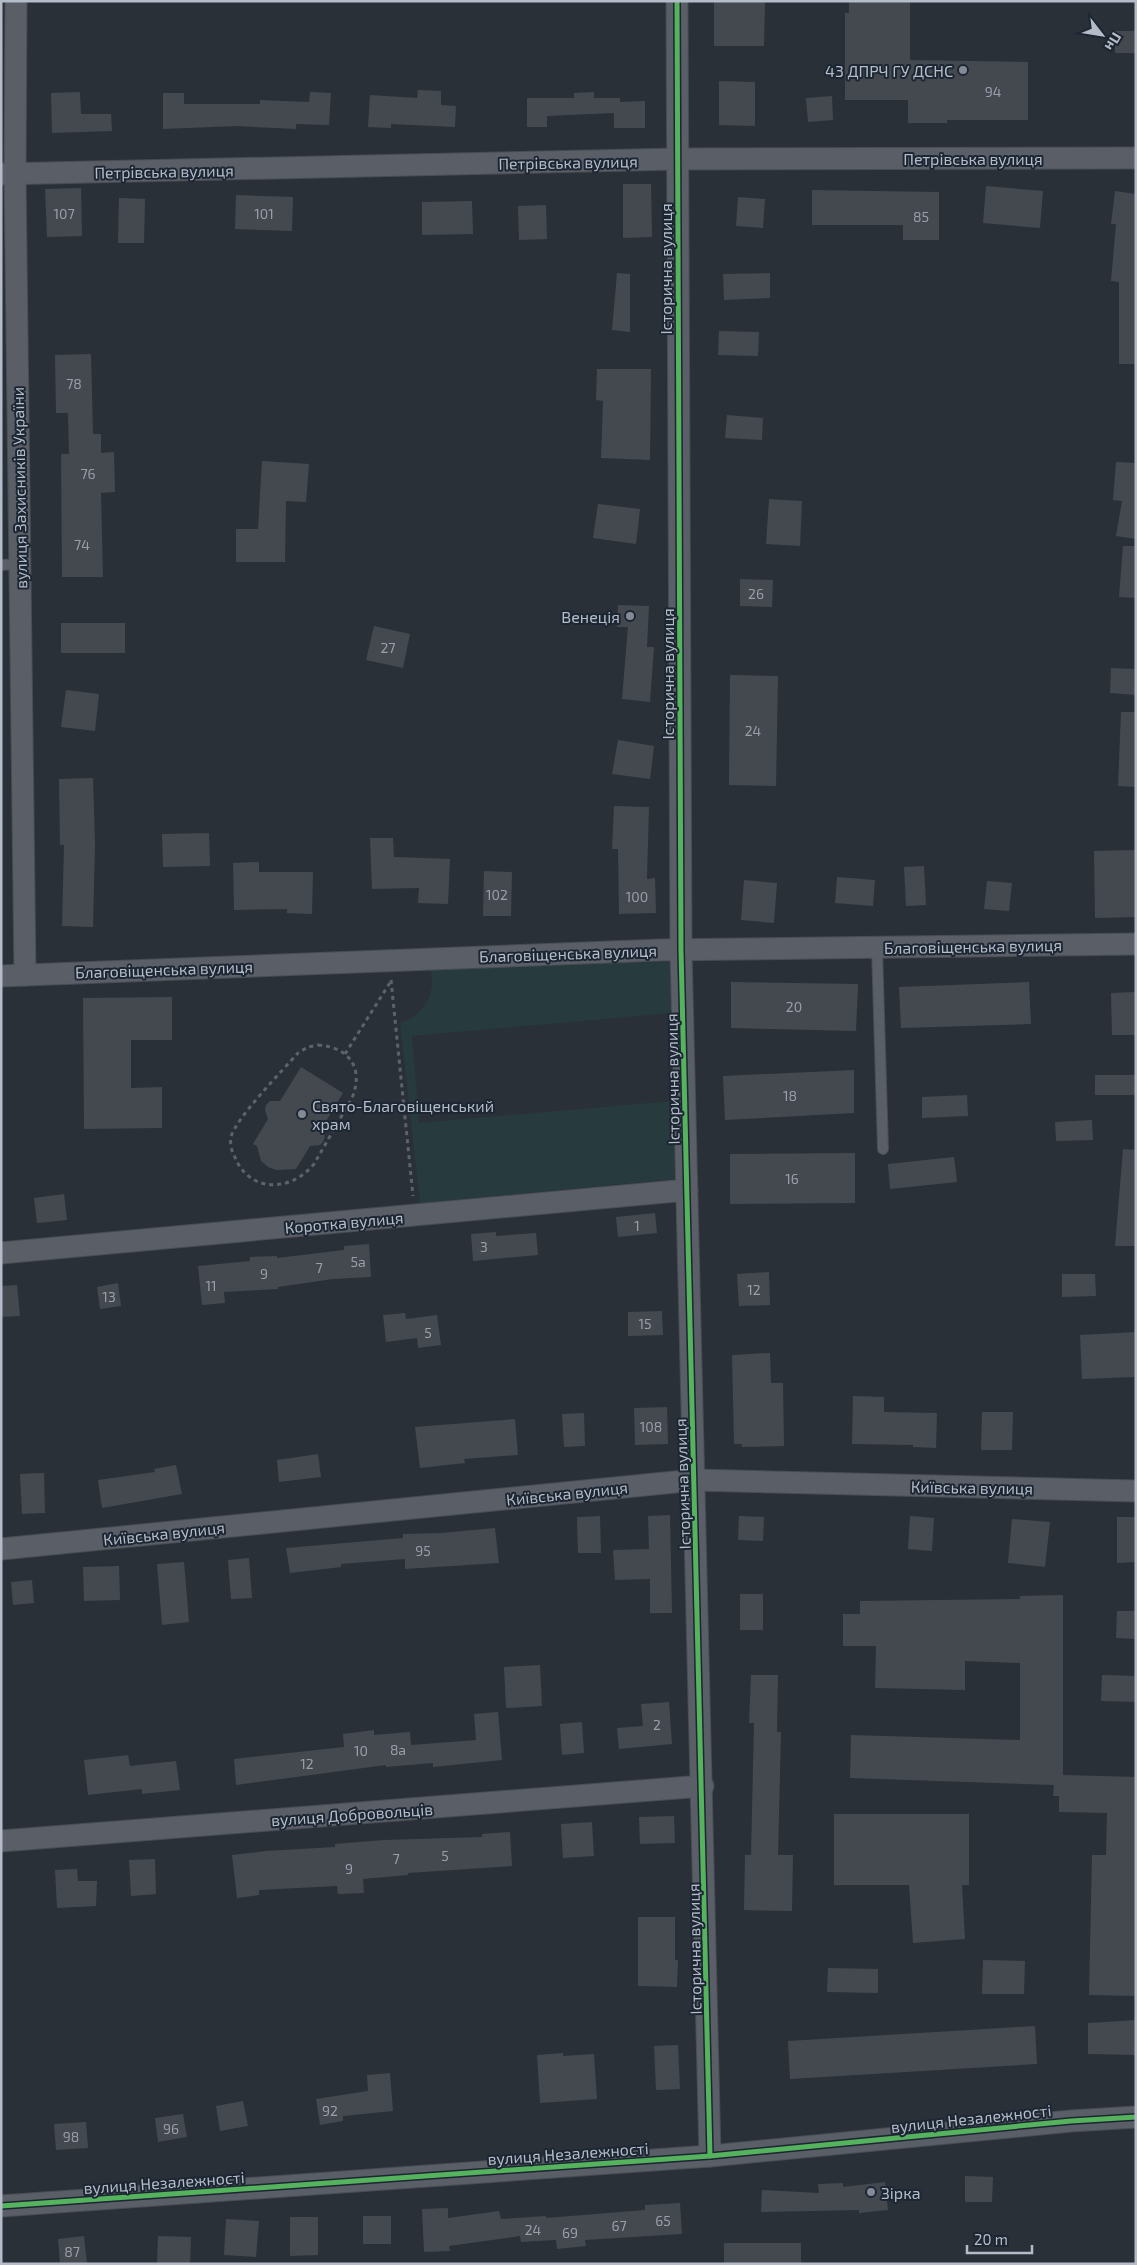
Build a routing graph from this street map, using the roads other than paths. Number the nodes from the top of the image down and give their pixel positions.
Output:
1 (16, 1) edge
2 (677, 1) edge
3 (1136, 158) edge
4 (677, 160) junction
5 (8, 175) edge
6 (11, 565) edge
7 (1136, 944) edge
8 (877, 948) junction
9 (681, 950) junction
10 (25, 975) junction
11 (1, 976) edge
12 (883, 1150) dead end
13 (687, 1190) junction
14 (1, 1254) edge
15 (695, 1480) junction
16 (1136, 1491) edge
17 (1, 1549) edge
18 (703, 1786) junction
19 (1, 1841) edge
20 (1136, 2117) edge
21 (710, 2156) junction
22 (1, 2206) edge

1 - 5 street, вулиця Захисників України
2 - 4 street, Історична вулиця
3 - 4 street, Петрівська вулиця
4 - 5 street, Петрівська вулиця
4 - 9 street, Історична вулиця
5 - 6 street, вулиця Захисників України
6 - 10 street, вулиця Захисників України
7 - 8 street, Благовіщенська вулиця
8 - 9 street, Благовіщенська вулиця
8 - 12 lane
9 - 10 street, Благовіщенська вулиця
9 - 13 street, Історична вулиця
10 - 11 street, Благовіщенська вулиця
13 - 14 street, Коротка вулиця
13 - 15 street, Історична вулиця
15 - 16 street, Київська вулиця
15 - 17 street, Київська вулиця
15 - 18 street, Історична вулиця
18 - 19 street, вулиця Добровольців
18 - 21 street, Історична вулиця
20 - 21 street, вулиця Незалежності
21 - 22 street, вулиця Незалежності

